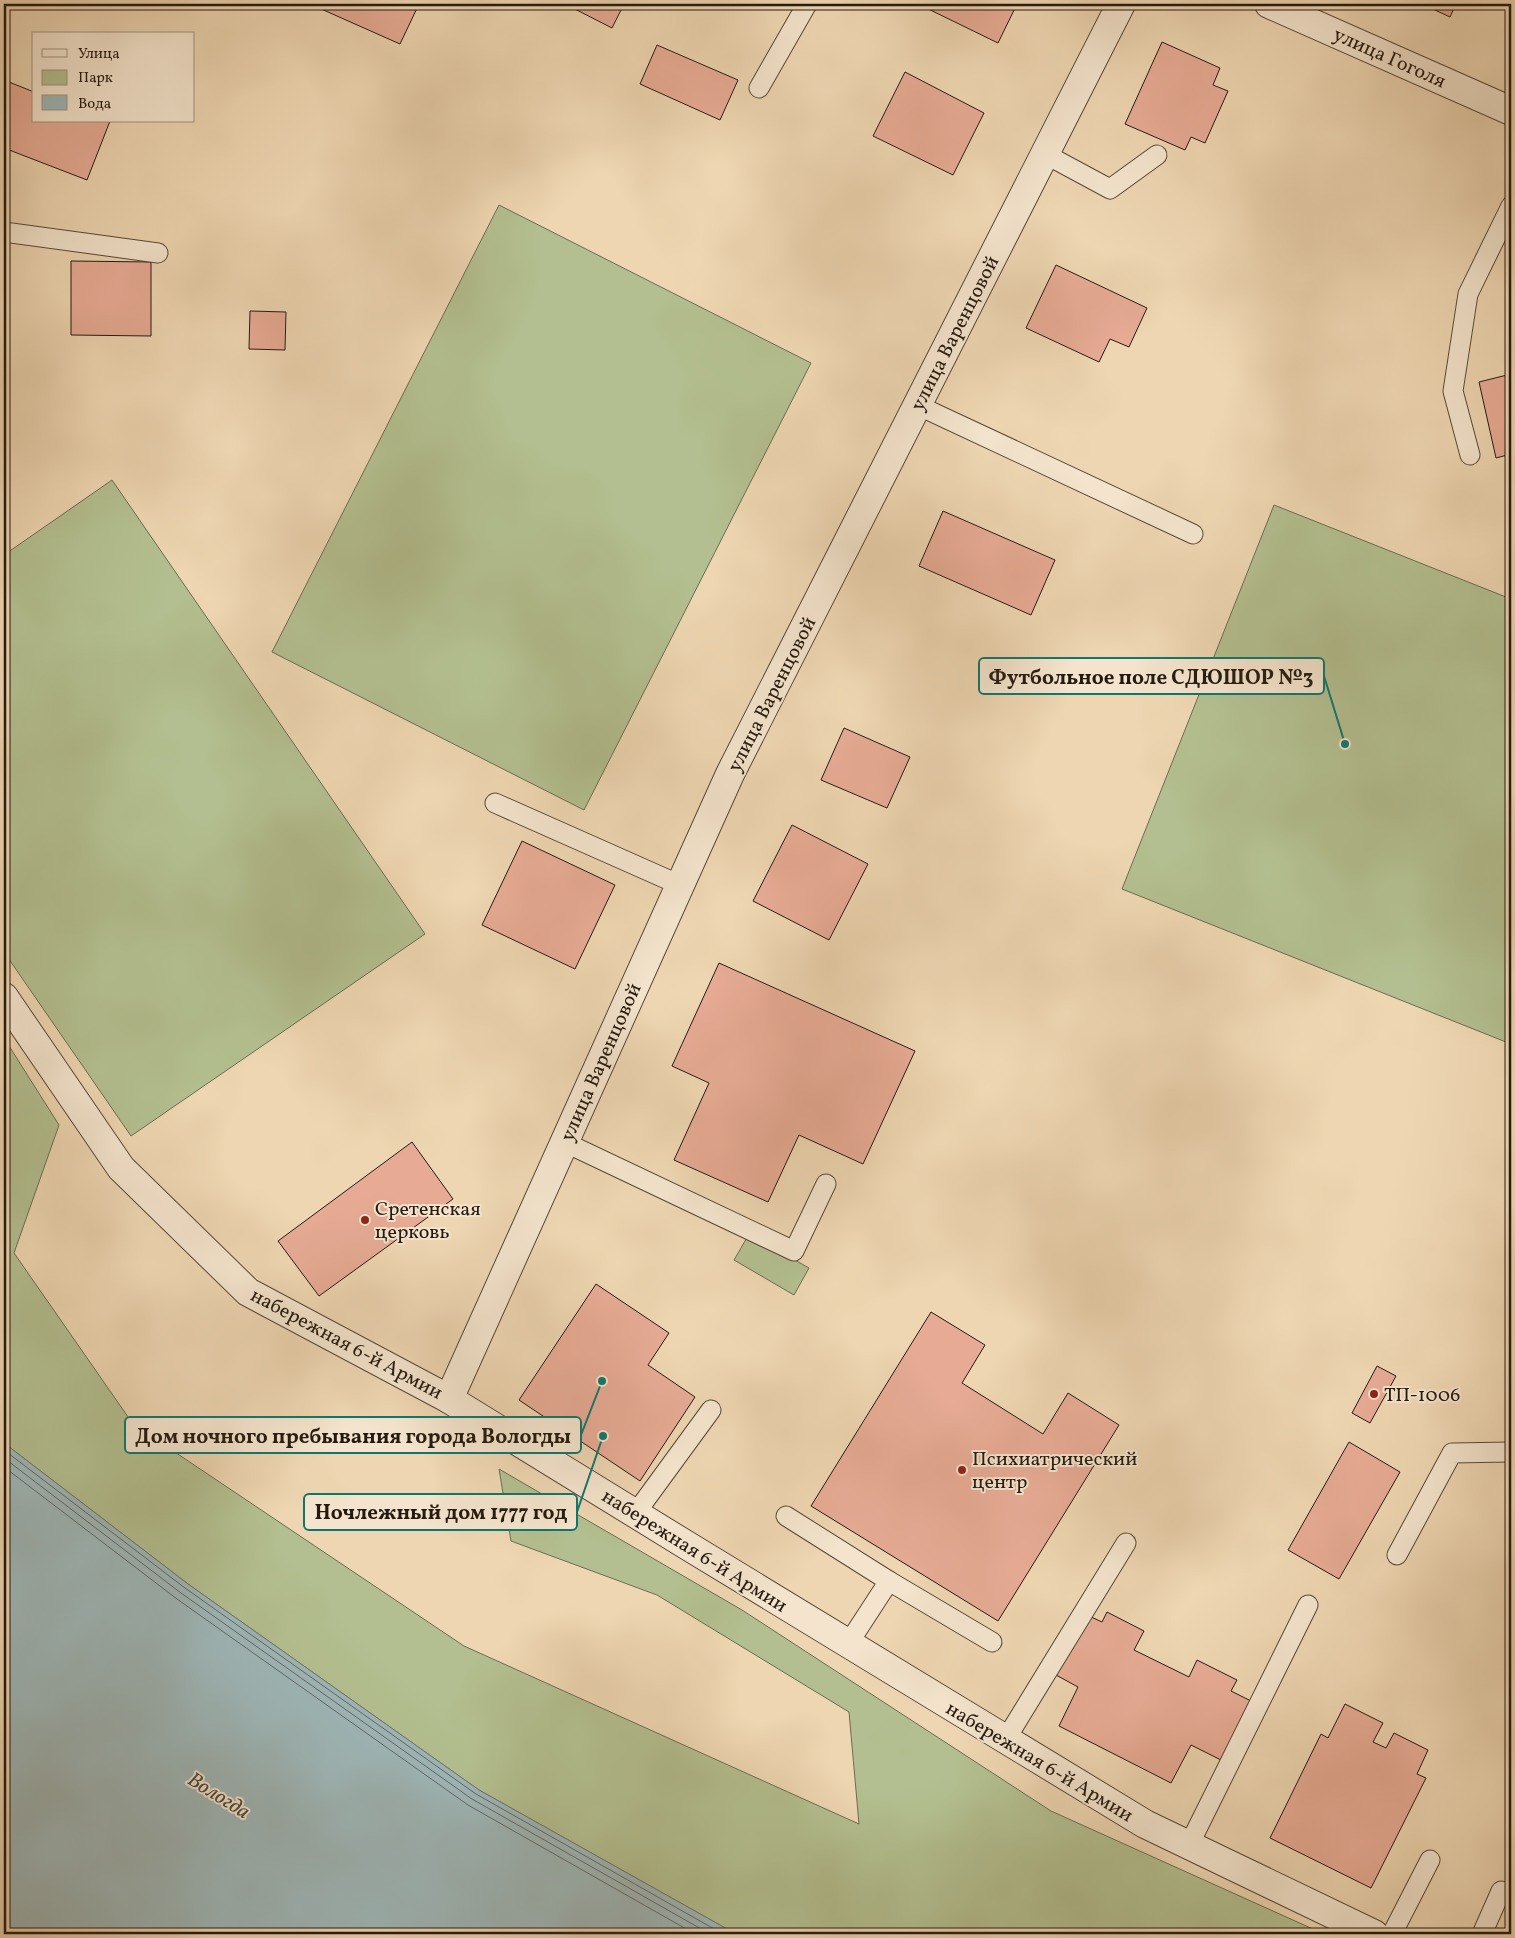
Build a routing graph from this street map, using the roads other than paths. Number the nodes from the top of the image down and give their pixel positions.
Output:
1 (806, 4) edge
2 (1121, 4) edge
3 (1269, 4) edge
4 (759, 88) dead end
5 (1511, 111) edge
6 (1045, 154) junction
7 (1157, 155) dead end
8 (1511, 206) edge
9 (4, 232) edge
10 (158, 253) dead end
11 (918, 405) junction
12 (1470, 455) dead end
13 (1193, 534) dead end
14 (495, 803) dead end
15 (680, 884) junction
16 (4, 997) edge
17 (564, 1142) junction
18 (826, 1184) dead end
19 (449, 1398) junction
20 (711, 1410) dead end
21 (1511, 1452) edge
22 (636, 1514) junction
23 (786, 1516) dead end
24 (1126, 1543) dead end
25 (1398, 1555) dead end
26 (889, 1582) junction
27 (1308, 1606) dead end
28 (992, 1642) dead end
29 (848, 1644) junction
30 (1006, 1739) junction
31 (1189, 1845) junction
32 (1430, 1860) dead end
33 (1501, 1891) dead end
34 (1374, 1934) edge
35 (1392, 1934) edge
36 (1482, 1934) edge

1 - 4 lane
2 - 6 street, улица Варенцовой
3 - 5 street, улица Гоголя
6 - 7 lane
6 - 11 street, улица Варенцовой
8 - 12 lane
9 - 10 lane
11 - 13 lane
11 - 15 street, улица Варенцовой
14 - 15 lane
15 - 17 street, улица Варенцовой
16 - 19 street, набережная 6-й Армии
17 - 18 lane
17 - 19 street, улица Варенцовой
19 - 22 street, набережная 6-й Армии
20 - 22 lane
21 - 25 lane
22 - 29 street, набережная 6-й Армии
23 - 26 lane
24 - 30 lane
26 - 28 lane
26 - 29 lane
27 - 31 lane
29 - 30 street, набережная 6-й Армии
30 - 31 street, набережная 6-й Армии
31 - 34 street, набережная 6-й Армии
32 - 35 lane
33 - 36 lane

